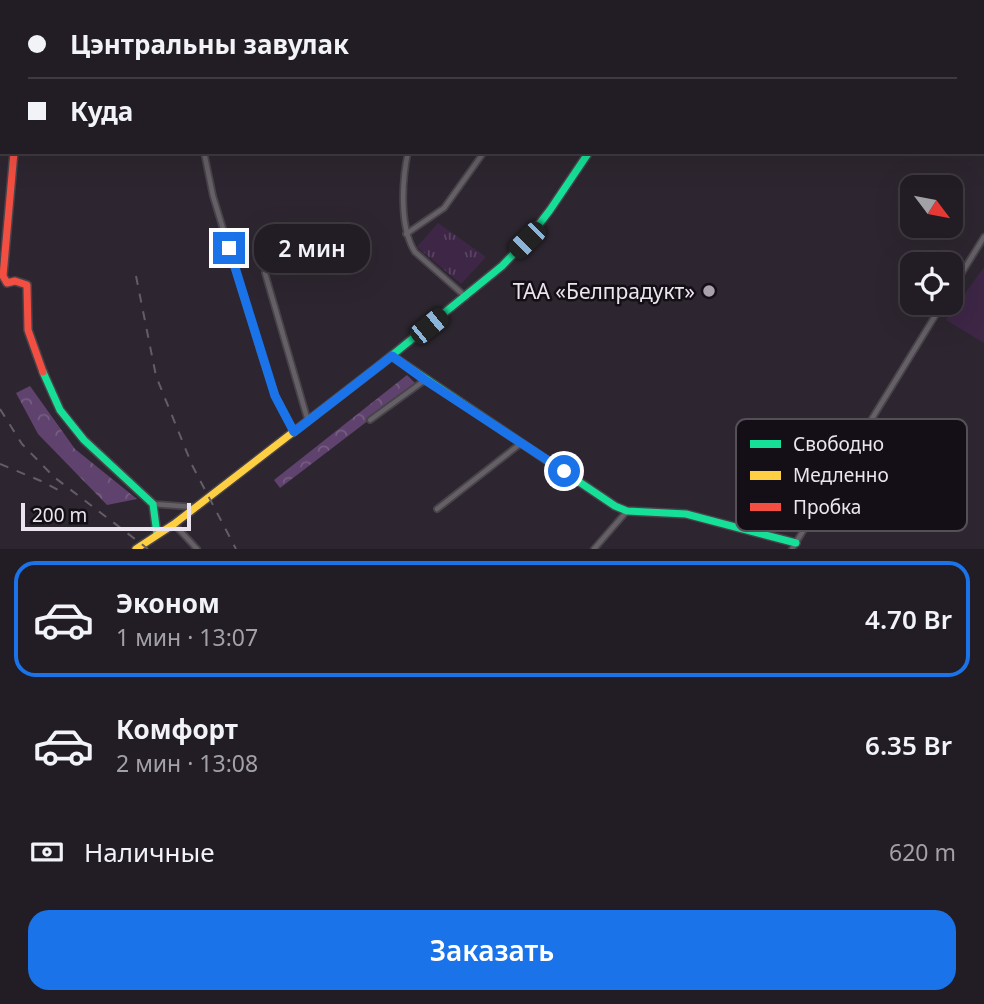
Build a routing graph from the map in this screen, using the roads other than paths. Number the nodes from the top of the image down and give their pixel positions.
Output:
1 (14, 154) edge
2 (204, 154) edge
3 (408, 154) edge
4 (483, 154) edge
5 (588, 154) edge
6 (406, 234) junction
7 (984, 237) edge
8 (963, 271) edge
9 (265, 272) dead end
10 (466, 297) junction
11 (936, 315) edge
12 (392, 356) junction
13 (425, 380) junction
14 (872, 419) edge
15 (370, 420) dead end
16 (309, 421) junction
17 (294, 432) junction
18 (520, 444) junction
19 (153, 504) junction
20 (197, 507) junction
21 (437, 509) dead end
22 (627, 511) junction
23 (174, 524) junction
24 (736, 529) edge
25 (743, 531) edge
26 (803, 531) edge
27 (157, 534) junction
28 (794, 546) edge
29 (136, 549) edge
30 (197, 549) edge
31 (594, 549) edge

1 - 19 street
2 - 17 street
3 - 6 street
4 - 6 street
5 - 10 street
6 - 10 street
7 - 8 street
9 - 16 street
10 - 12 street
11 - 14 street
12 - 13 street
12 - 16 street
13 - 15 street
13 - 18 street
16 - 17 street
17 - 20 street
18 - 21 street
18 - 22 street
19 - 20 street
19 - 27 street
20 - 23 street
22 - 24 street
22 - 31 street
23 - 27 street
23 - 30 street
25 - 28 street
26 - 28 street
27 - 29 street

